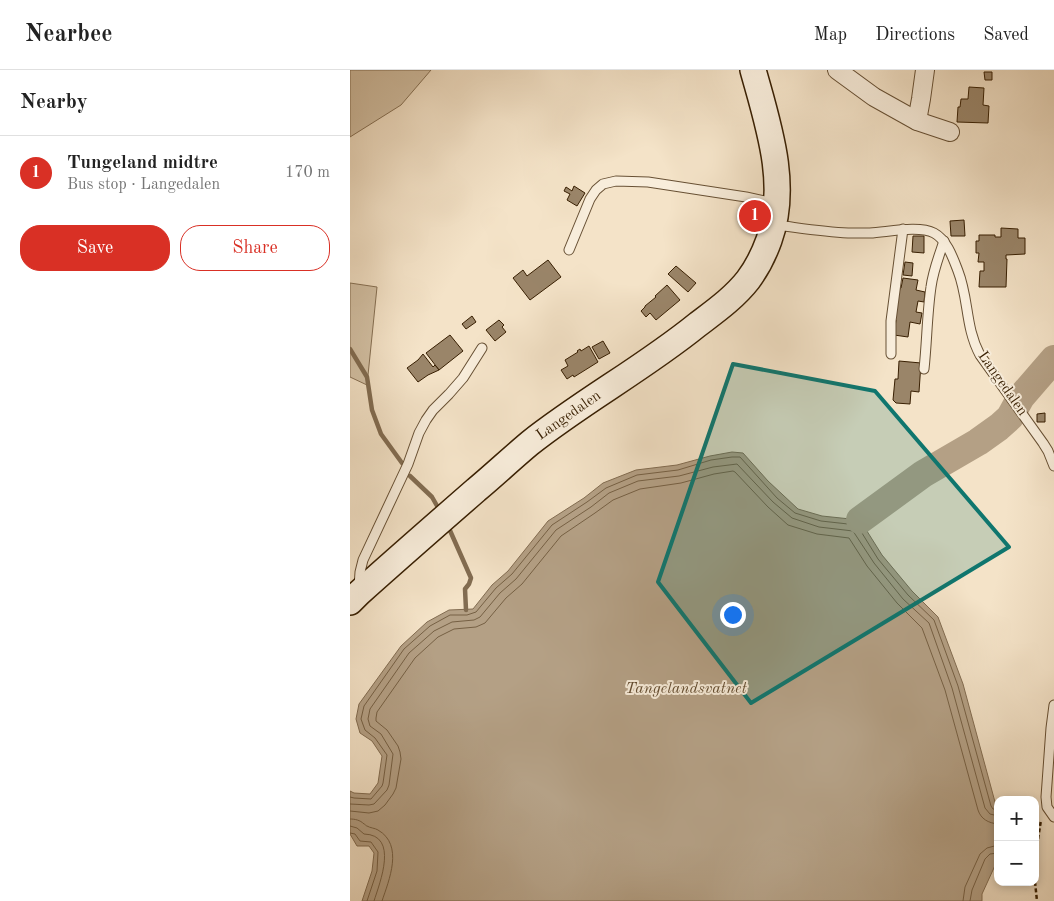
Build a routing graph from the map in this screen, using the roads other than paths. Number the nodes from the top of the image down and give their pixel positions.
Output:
1 (753, 70) edge
2 (837, 70) edge
3 (925, 70) edge
4 (917, 121) junction
5 (950, 132) dead end
6 (775, 214) junction
7 (904, 229) junction
8 (944, 241) junction
9 (569, 250) dead end
10 (482, 348) dead end
11 (891, 354) dead end
12 (924, 369) dead end
13 (1054, 466) edge
14 (355, 597) edge
15 (1054, 705) edge
16 (1054, 818) edge

1 - 6 main road, Langedalen
2 - 4 street
3 - 4 street
4 - 5 street
6 - 7 lane
6 - 9 lane
6 - 14 main road, Langedalen
7 - 8 lane
7 - 11 lane
8 - 12 lane
8 - 13 lane, Langedalen
10 - 14 lane
15 - 16 lane

